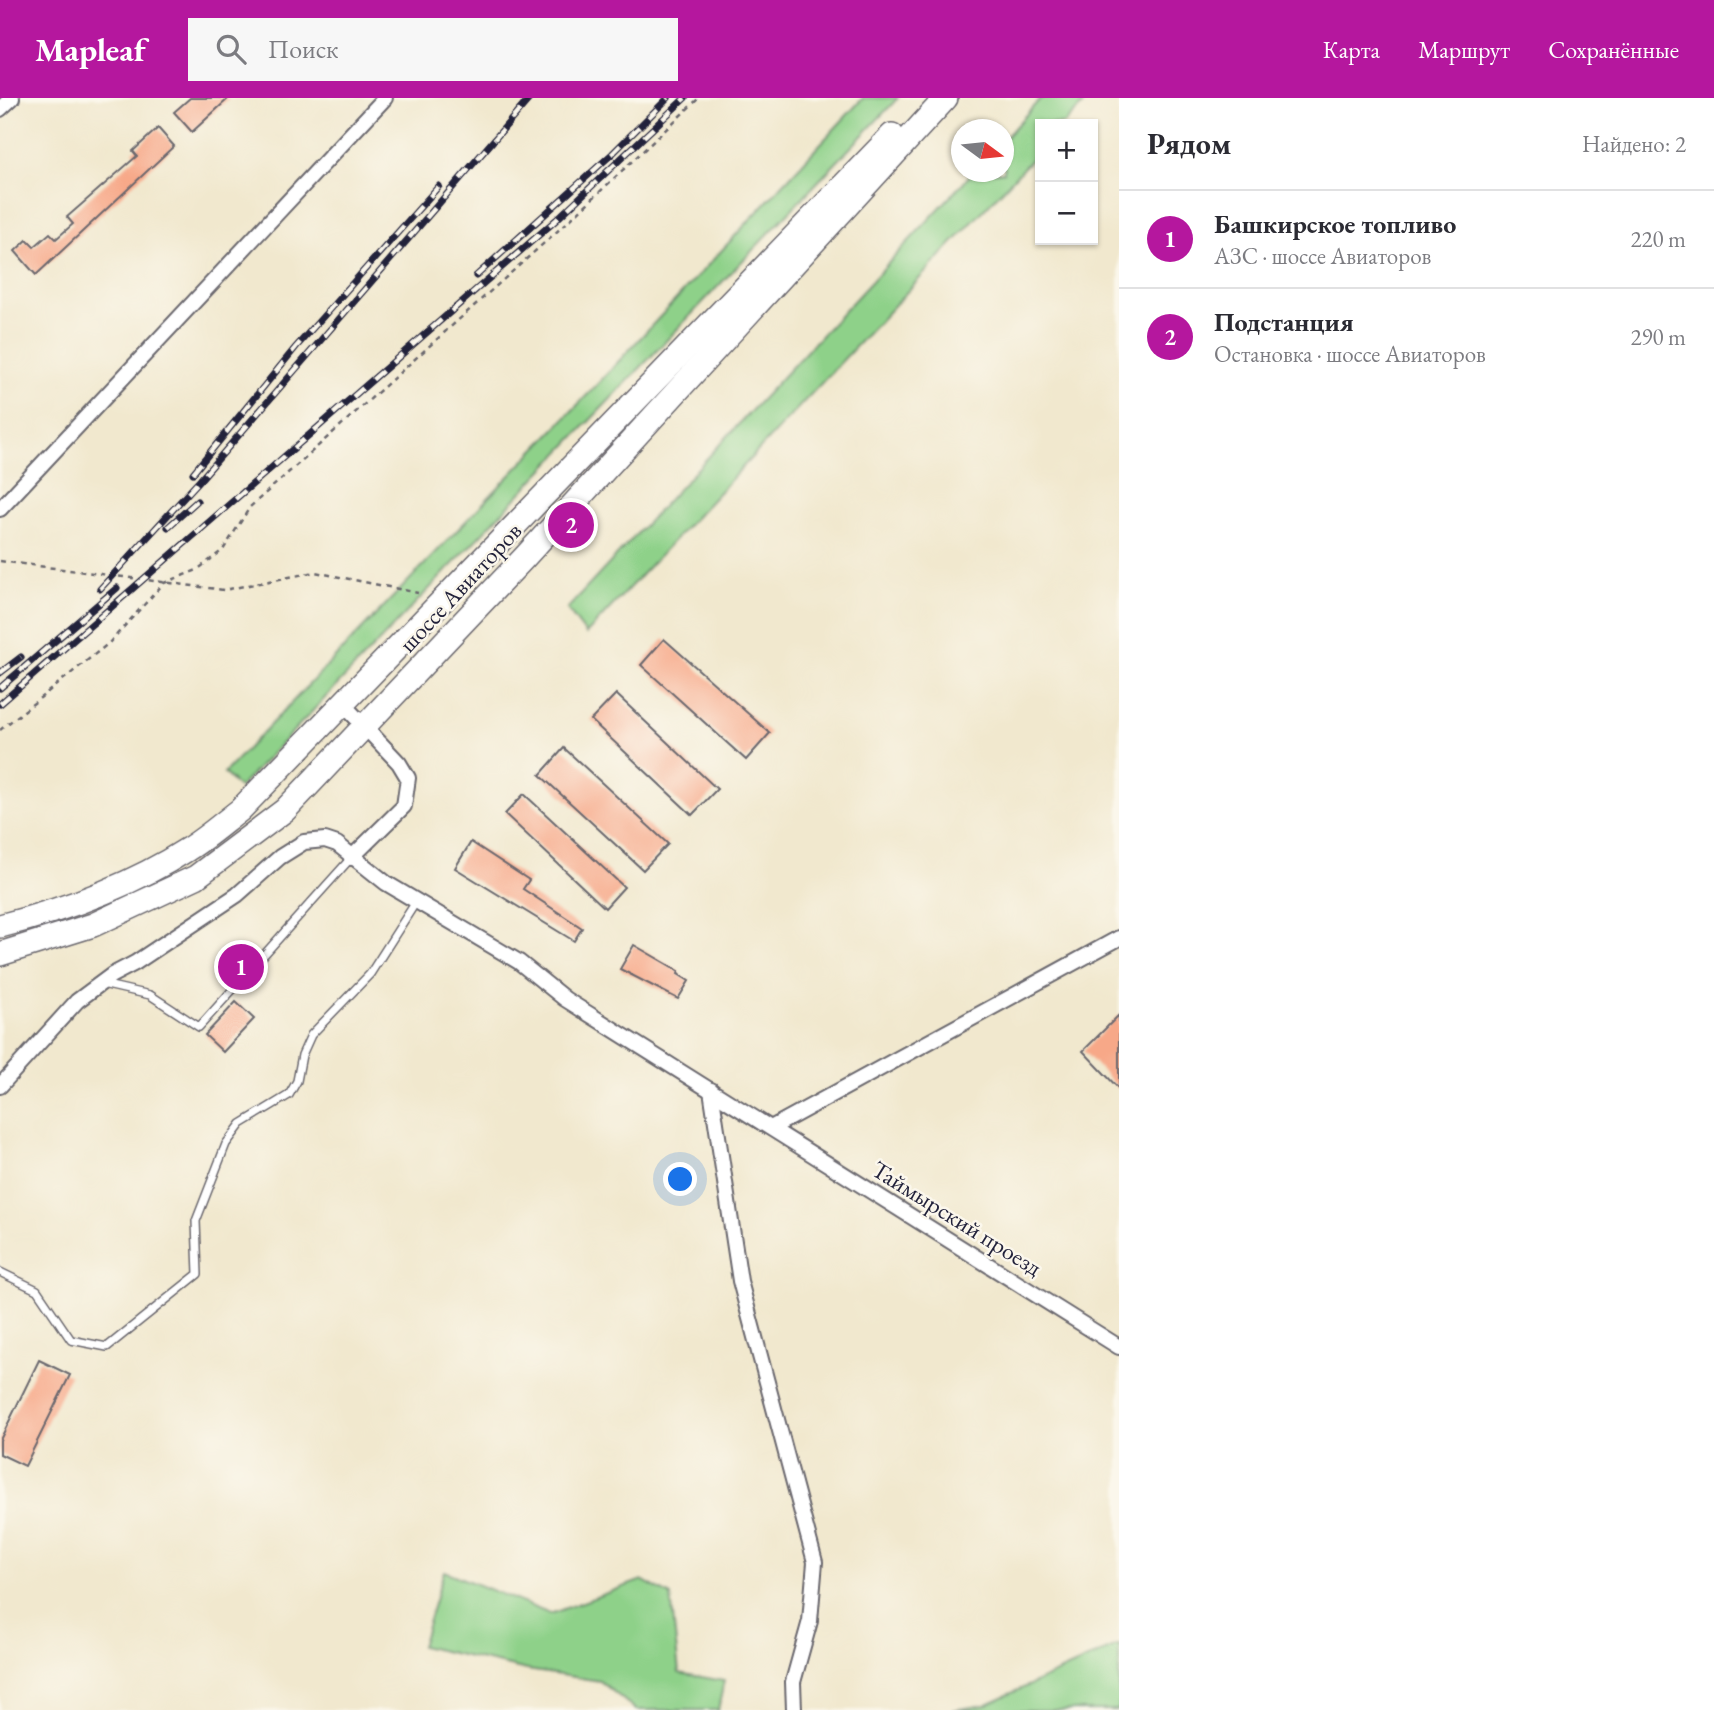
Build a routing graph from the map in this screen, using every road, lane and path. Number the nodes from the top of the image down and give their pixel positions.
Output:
1 (12, 98) edge
2 (385, 98) edge
3 (699, 98) edge
4 (927, 98) edge
5 (946, 98) edge
6 (0, 109) edge
7 (0, 509) edge
8 (0, 561) edge
9 (164, 583) junction
10 (418, 593) dead end
11 (344, 705) junction
12 (365, 728) junction
13 (0, 730) edge
14 (351, 858) junction
15 (414, 905) dead end
16 (0, 926) edge
17 (1119, 938) edge
18 (0, 954) edge
19 (100, 984) junction
20 (0, 1086) edge
21 (710, 1090) junction
22 (771, 1128) junction
23 (0, 1272) edge
24 (1119, 1347) edge
25 (794, 1710) edge

1 - 6 street
2 - 7 street
3 - 9 path
4 - 11 main road, шоссе Авиаторов
5 - 12 main road, шоссе Авиаторов
8 - 9 path
9 - 10 path
9 - 13 path
11 - 12 street
11 - 16 main road, шоссе Авиаторов
12 - 14 street
12 - 18 main road, шоссе Авиаторов
14 - 19 street, Таймырский проезд
14 - 19 lane
14 - 21 street, Таймырский проезд
15 - 23 lane
17 - 22 street
19 - 20 street, Таймырский проезд
21 - 22 street, Таймырский проезд
21 - 25 street
22 - 24 street, Таймырский проезд

